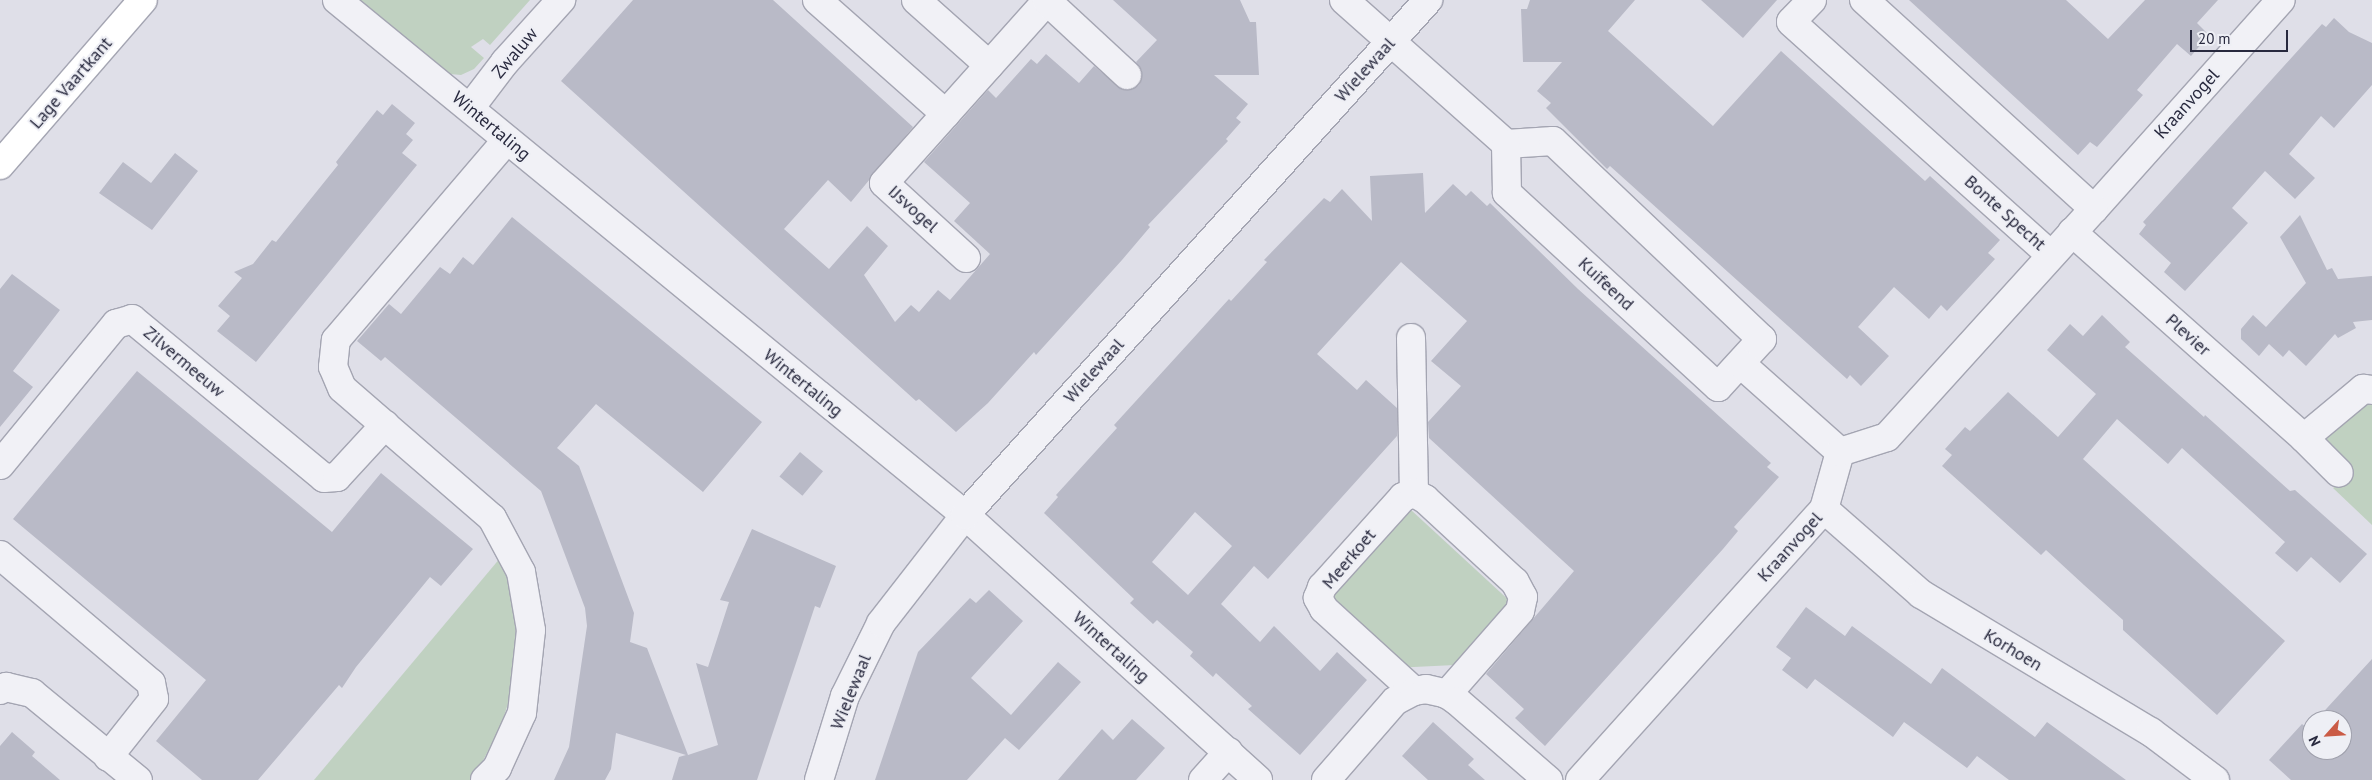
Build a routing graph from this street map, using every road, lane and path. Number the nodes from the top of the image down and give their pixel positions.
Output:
1 (143, 0) edge
2 (337, 0) edge
3 (562, 0) edge
4 (817, 0) edge
5 (916, 0) edge
6 (1344, 0) edge
7 (1428, 0) edge
8 (1812, 0) edge
9 (1864, 0) edge
10 (2281, 0) edge
11 (1392, 41) junction
12 (989, 66) junction
13 (1127, 75) dead end
14 (470, 108) junction
15 (946, 114) junction
16 (507, 140) junction
17 (1506, 144) junction
18 (0, 165) edge
19 (2094, 209) junction
20 (2072, 232) junction
21 (2051, 255) junction
22 (966, 258) dead end
23 (1410, 338) dead end
24 (1741, 364) junction
25 (2372, 390) edge
26 (385, 425) junction
27 (2304, 438) junction
28 (1840, 452) junction
29 (0, 465) edge
30 (2339, 473) dead end
31 (1414, 493) junction
32 (1824, 509) junction
33 (965, 516) junction
34 (0, 555) edge
35 (0, 690) edge
36 (1414, 691) junction
37 (1447, 694) junction
38 (1228, 752) junction
39 (108, 756) junction
40 (2213, 779) edge
41 (138, 780) edge
42 (486, 780) edge
43 (819, 780) edge
44 (1203, 780) edge
45 (1258, 780) edge
46 (1326, 780) edge
47 (1548, 780) edge
48 (1580, 780) edge

1 - 18 street, Lage Vaartkant
2 - 14 street, Wintertaling
3 - 14 street, Zwaluw
4 - 15 street
5 - 12 street
6 - 11 street
7 - 11 street, Wielewaal
8 - 21 street, Bonte Specht
9 - 19 street
10 - 19 street, Kraanvogel
11 - 17 street
11 - 33 street, Wielewaal
12 - 13 street, IJsvogel
12 - 15 street, IJsvogel
14 - 16 street, Wintertaling
15 - 22 street, IJsvogel
16 - 26 street
16 - 33 street, Wintertaling
17 - 24 street, Kuifeend
17 - 24 street, Kuifeend
19 - 20 street, Bonte Specht
20 - 21 street, Bonte Specht
20 - 27 street, Plevier
21 - 28 street
23 - 31 street
24 - 28 street
25 - 27 street
26 - 29 street, Zilvermeeuw
26 - 42 street
27 - 30 street, Plevier
28 - 32 street, Kraanvogel
31 - 36 street, Meerkoet
31 - 37 street
32 - 40 street, Korhoen
32 - 48 street, Kraanvogel
33 - 38 street, Wintertaling
33 - 43 street, Wielewaal
34 - 39 street
35 - 39 street
36 - 37 street
36 - 46 street
37 - 47 street
38 - 44 street
38 - 45 street, Wintertaling
39 - 41 street

